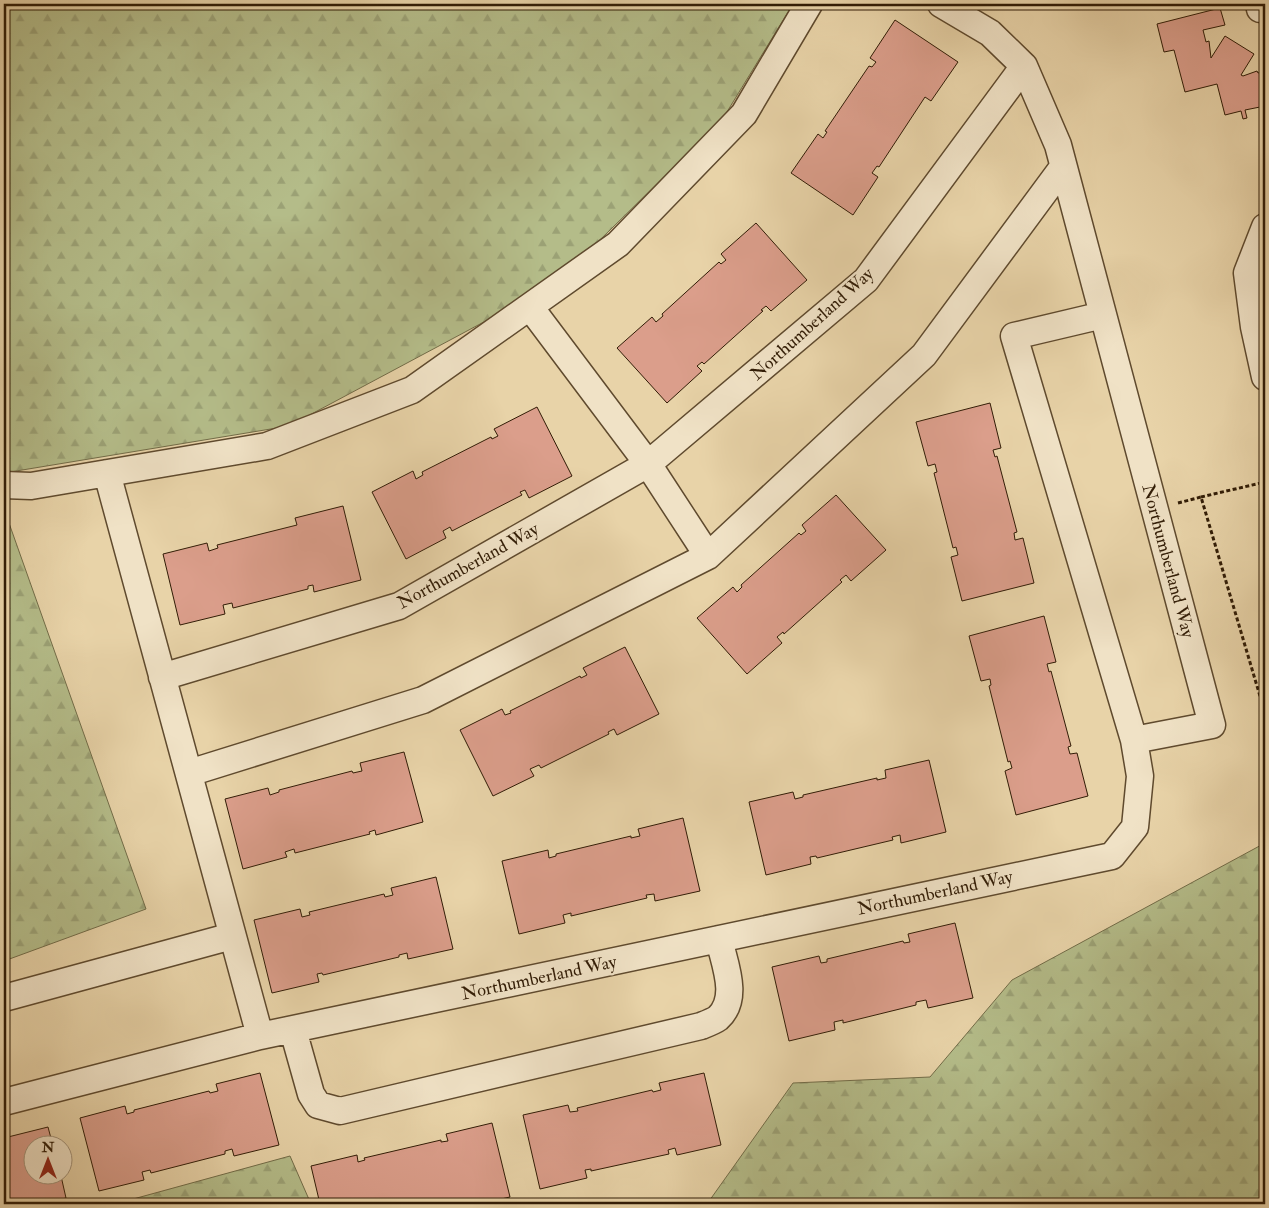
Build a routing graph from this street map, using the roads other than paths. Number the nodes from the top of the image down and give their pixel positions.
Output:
1 (809, 4) edge
2 (941, 4) edge
3 (1259, 4) edge
4 (1265, 8) edge
5 (1024, 66) junction
6 (1064, 167) junction
7 (1265, 229) edge
8 (530, 307) junction
9 (1103, 315) junction
10 (1265, 377) edge
11 (648, 464) junction
12 (107, 473) junction
13 (4, 485) edge
14 (708, 556) junction
15 (162, 677) junction
16 (1134, 740) junction
17 (189, 774) junction
18 (232, 936) junction
19 (719, 939) junction
20 (4, 998) edge
21 (293, 1030) junction
22 (260, 1036) junction
23 (4, 1102) edge

1 - 8 street
2 - 5 street, Northumberland Way
3 - 4 street
5 - 6 street, Northumberland Way
5 - 11 street, Northumberland Way
6 - 9 street, Northumberland Way
6 - 14 street
7 - 10 street
8 - 11 street
8 - 12 street
9 - 16 street, Northumberland Way
9 - 16 street
11 - 14 street
11 - 15 street, Northumberland Way
12 - 13 street
12 - 15 street
14 - 17 street
15 - 17 street
16 - 19 street, Northumberland Way
17 - 18 street
18 - 20 street
18 - 22 street
19 - 21 street, Northumberland Way
19 - 21 street
21 - 22 street, Northumberland Way
22 - 23 street, Northumberland Way

